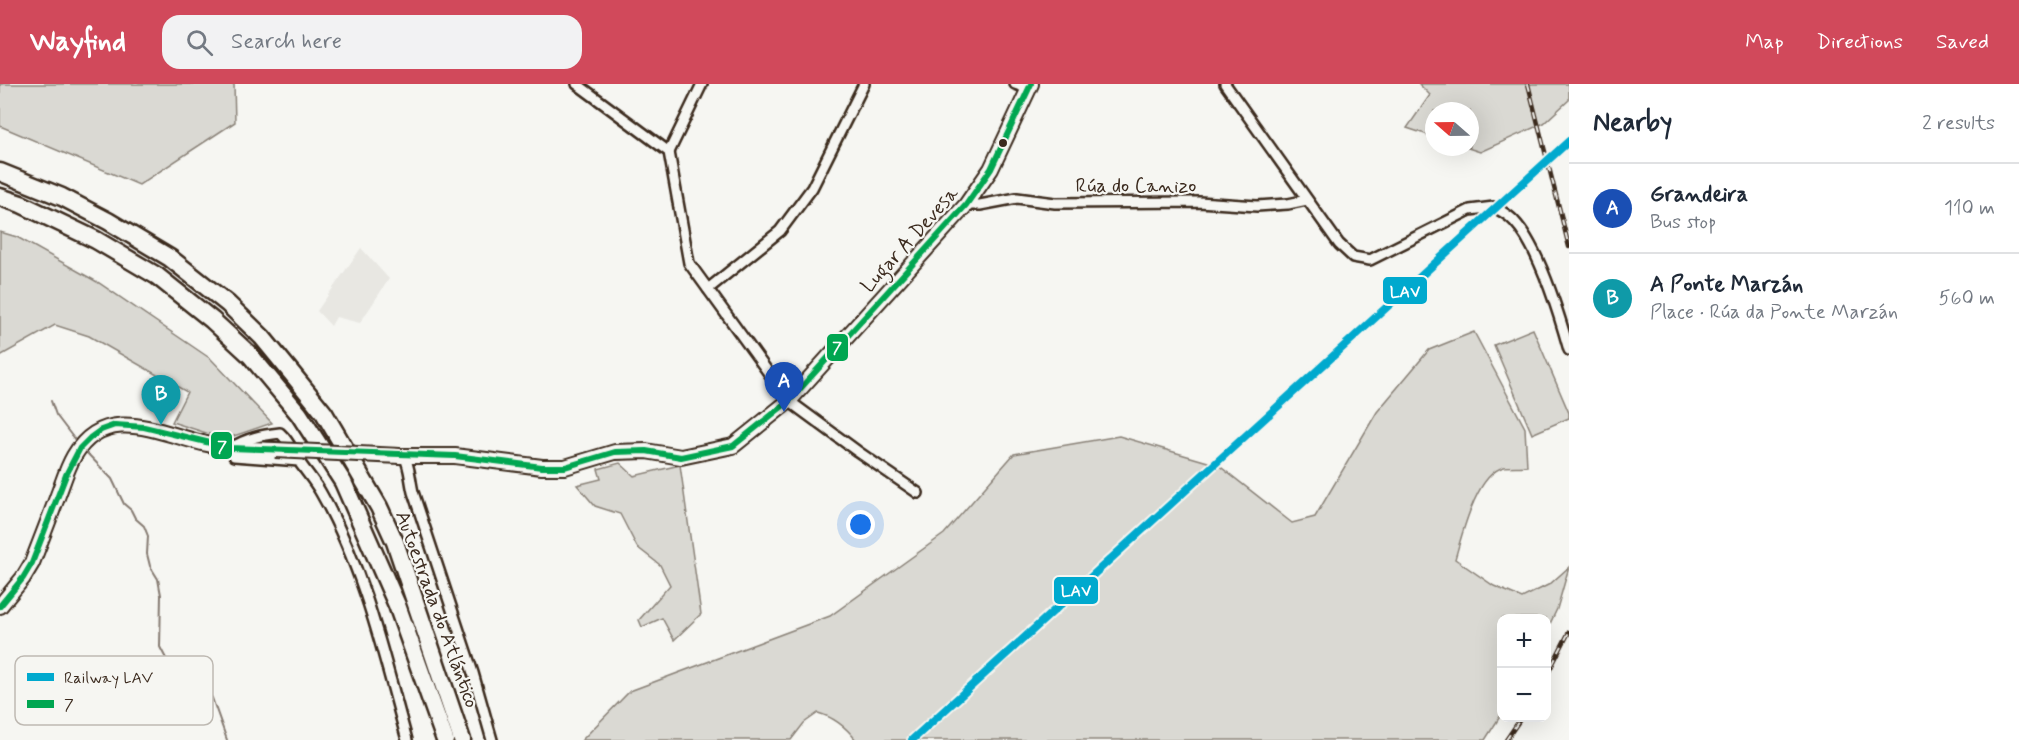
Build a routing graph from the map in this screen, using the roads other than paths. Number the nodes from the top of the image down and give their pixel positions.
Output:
1 (577, 84) edge
2 (702, 84) edge
3 (864, 84) edge
4 (1015, 84) edge
5 (1225, 84) edge
6 (1030, 86) edge
7 (669, 152) junction
8 (0, 172) edge
9 (0, 197) edge
10 (1307, 200) junction
11 (966, 205) junction
12 (708, 289) junction
13 (1569, 350) edge
14 (789, 401) junction
15 (231, 448) junction
16 (402, 456) junction
17 (299, 461) junction
18 (918, 493) dead end
19 (397, 605) junction
20 (0, 606) edge
21 (407, 740) edge
22 (433, 740) edge
23 (445, 740) edge
24 (462, 740) edge
25 (492, 740) edge

1 - 7 street
2 - 7 street
3 - 12 street
4 - 6 street
5 - 10 street
6 - 11 street, Lugar A Devesa
7 - 12 street
8 - 24 highway, Autoestrada do Atlántico
9 - 19 highway, Autoestrada do Atlántico
10 - 11 street, Rúa do Canizo
10 - 13 street
11 - 14 street, Lugar A Devesa
12 - 14 street
14 - 16 street, Lugar A Devesa
14 - 18 street
15 - 16 street, Lugar A Devesa, bridge
15 - 17 street
15 - 17 street
15 - 20 street, Lugar A Devesa
16 - 25 street
17 - 21 street
19 - 22 highway
19 - 23 highway, Autoestrada do Atlántico

